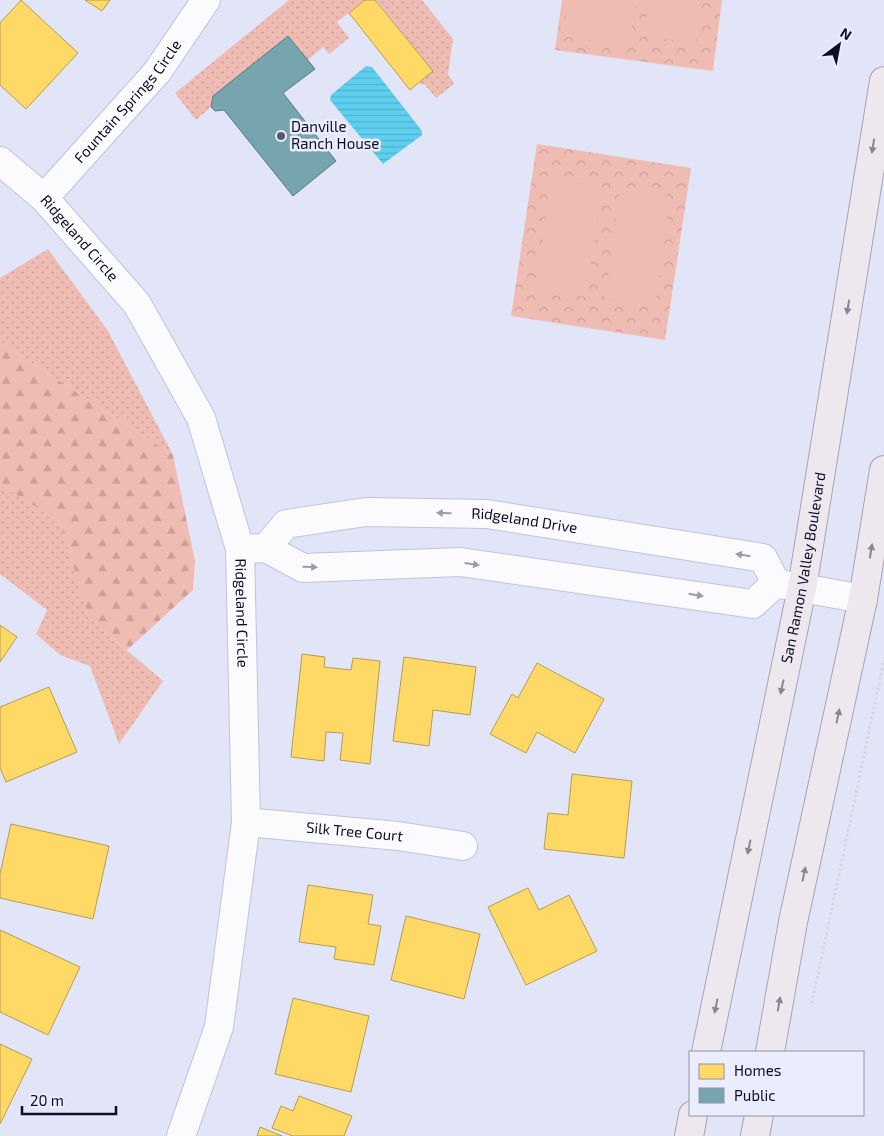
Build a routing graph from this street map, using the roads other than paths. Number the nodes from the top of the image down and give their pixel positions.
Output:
1 (206, 0) edge
2 (884, 81) edge
3 (0, 161) edge
4 (44, 198) junction
5 (884, 470) edge
6 (253, 549) junction
7 (776, 583) junction
8 (802, 588) junction
9 (863, 599) junction
10 (246, 822) junction
11 (463, 846) dead end
12 (706, 1051) edge
13 (770, 1051) edge
14 (693, 1116) edge
15 (759, 1116) edge
16 (182, 1136) edge
17 (689, 1136) edge
18 (755, 1136) edge

1 - 4 street, Fountain Springs Circle
2 -> 8 main road, San Ramon Valley Boulevard
3 - 4 street, Ridgeland Circle
4 - 6 street, Ridgeland Circle
9 -> 5 main road
6 -> 7 street
7 -> 6 street, Ridgeland Drive
6 - 10 street, Ridgeland Circle
7 - 8 street
8 - 9 street
8 -> 12 main road, San Ramon Valley Boulevard
13 -> 9 main road
10 - 11 street, Silk Tree Court
10 - 16 street, Ridgeland Circle
14 - 17 main road
15 - 18 main road

